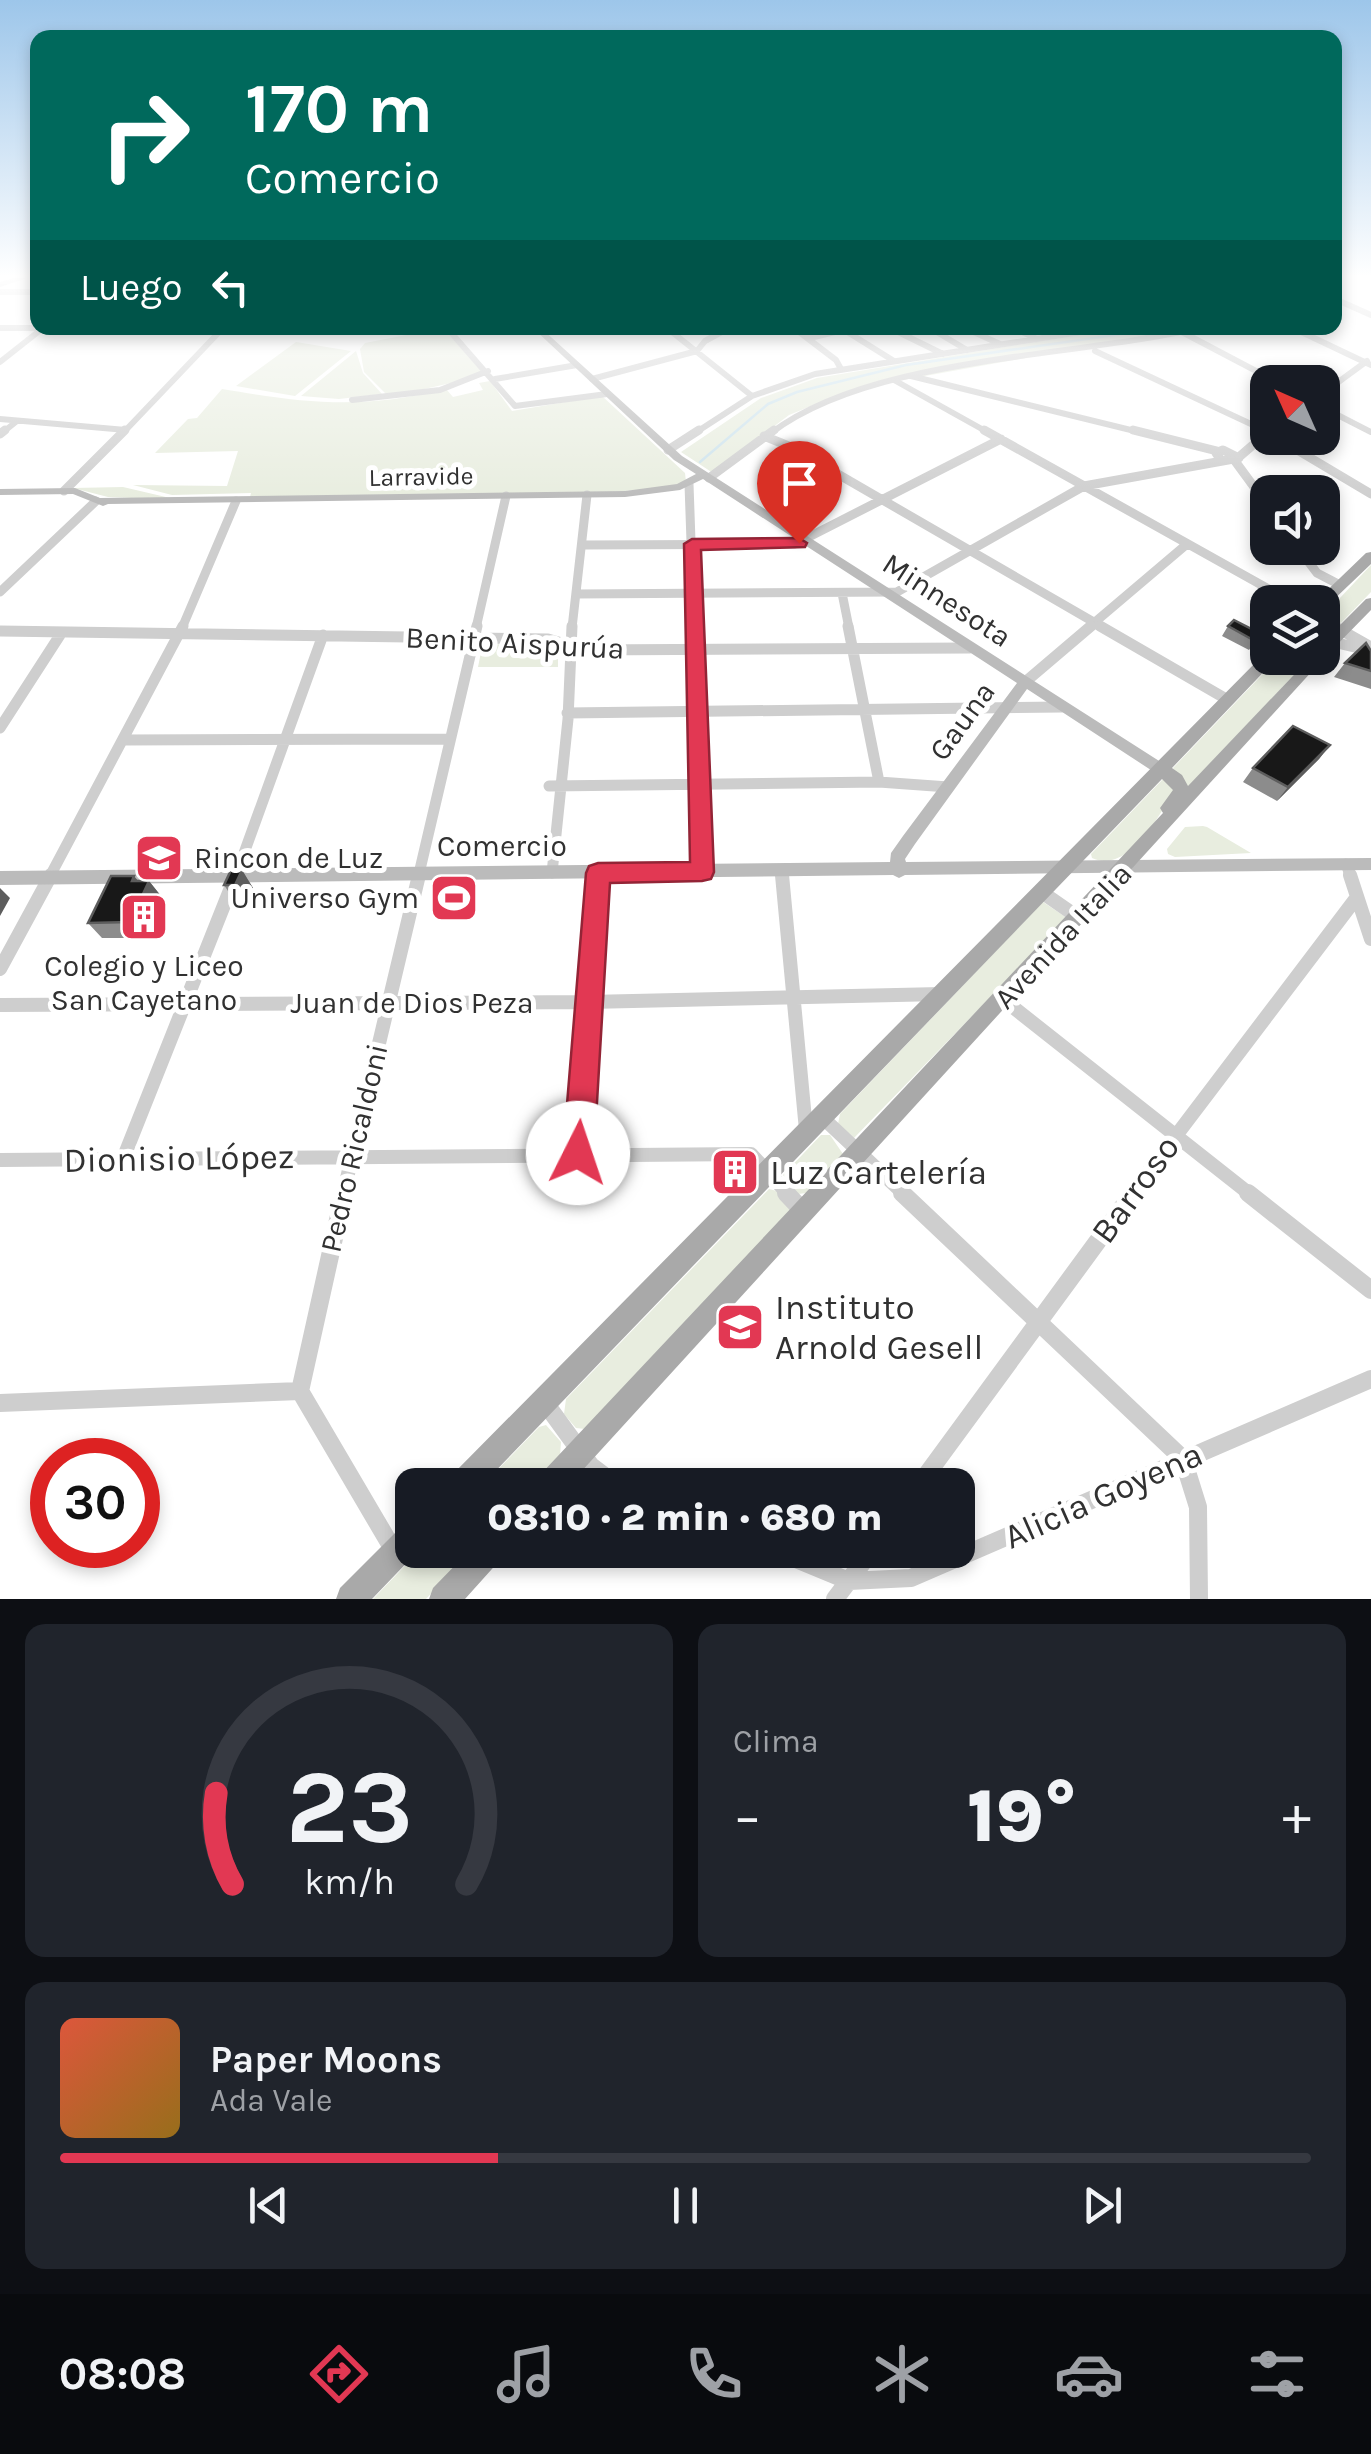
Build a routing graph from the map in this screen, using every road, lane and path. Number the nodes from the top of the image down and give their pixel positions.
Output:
1 (200, 353) edge
2 (471, 353) edge
3 (564, 353) edge
4 (691, 353) edge
5 (699, 353) edge
6 (825, 353) edge
7 (882, 353) edge
8 (940, 353) edge
9 (952, 353) edge
10 (1075, 353) edge
11 (1100, 353) edge
12 (1221, 353) edge
13 (943, 354) junction
14 (894, 361) junction
15 (1369, 362) edge
16 (577, 365) junction
17 (1250, 368) edge
18 (841, 369) junction
19 (488, 370) junction
20 (909, 376) junction
21 (495, 379) junction
22 (592, 379) junction
23 (894, 380) junction
24 (1340, 382) edge
25 (607, 394) junction
26 (752, 396) junction
27 (352, 400) dead end
28 (1340, 416) edge
29 (0, 420) edge
30 (17, 421) junction
31 (1250, 424) edge
32 (126, 430) junction
33 (1371, 432) edge
34 (0, 434) edge
35 (764, 436) junction
36 (1001, 440) junction
37 (1249, 446) joint
38 (668, 450) junction
39 (1221, 454) junction
40 (1305, 455) edge
41 (1237, 459) junction
42 (706, 476) junction
43 (1250, 479) edge
44 (689, 484) junction
45 (1084, 486) junction
46 (64, 491) junction
47 (0, 492) edge
48 (1371, 494) edge
49 (587, 495) junction
50 (506, 496) junction
51 (883, 500) junction
52 (96, 501) junction
53 (236, 501) junction
54 (805, 540) junction
55 (582, 544) junction
56 (692, 544) junction
57 (1187, 544) junction
58 (970, 551) junction
59 (1371, 556) edge
60 (1311, 565) edge
61 (1261, 585) edge
62 (1338, 585) edge
63 (1340, 586) edge
64 (0, 592) edge
65 (842, 593) junction
66 (886, 593) junction
67 (577, 594) junction
68 (692, 594) junction
69 (1371, 602) edge
70 (1096, 623) junction
71 (0, 631) edge
72 (62, 632) junction
73 (180, 633) junction
74 (1340, 634) edge
75 (323, 635) junction
76 (474, 638) junction
77 (570, 646) junction
78 (1340, 646) edge
79 (1340, 647) edge
80 (1370, 647) edge
81 (853, 648) junction
82 (970, 648) junction
83 (695, 649) junction
84 (1253, 675) edge
85 (1302, 675) edge
86 (1024, 683) junction
87 (1228, 700) junction
88 (1062, 707) junction
89 (1007, 708) junction
90 (865, 710) junction
91 (567, 712) junction
92 (696, 712) junction
93 (0, 728) edge
94 (450, 739) junction
95 (124, 740) junction
96 (285, 741) junction
97 (1162, 770) junction
98 (879, 782) junction
99 (698, 785) junction
100 (556, 786) junction
101 (948, 787) junction
102 (1154, 838) junction
103 (909, 840) junction
104 (1346, 864) junction
105 (1371, 864) edge
106 (1125, 868) junction
107 (1065, 869) junction
108 (930, 871) junction
109 (702, 872) junction
110 (782, 872) junction
111 (898, 872) junction
112 (552, 873) junction
113 (598, 873) junction
114 (419, 874) junction
115 (235, 876) junction
116 (0, 878) edge
117 (48, 878) junction
118 (1042, 893) junction
119 (1357, 897) junction
120 (1079, 918) junction
121 (1371, 939) edge
122 (0, 969) edge
123 (944, 994) junction
124 (792, 996) junction
125 (1004, 1000) junction
126 (386, 1002) junction
127 (589, 1002) junction
128 (184, 1003) junction
129 (0, 1005) edge
130 (815, 1126) junction
131 (1174, 1136) junction
132 (578, 1153) junction
133 (860, 1153) junction
134 (352, 1156) junction
135 (124, 1159) junction
136 (0, 1160) edge
137 (769, 1173) junction
138 (804, 1212) junction
139 (1371, 1290) edge
140 (1038, 1321) junction
141 (1371, 1379) edge
142 (300, 1391) junction
143 (543, 1400) junction
144 (0, 1402) edge
145 (581, 1452) junction
146 (1182, 1459) junction
147 (478, 1468) edge
148 (566, 1468) edge
149 (595, 1468) edge
150 (931, 1468) edge
151 (395, 1531) edge
152 (395, 1554) edge
153 (473, 1568) edge
154 (820, 1568) edge
155 (859, 1568) edge
156 (850, 1580) junction
157 (352, 1599) edge
158 (444, 1599) edge
159 (835, 1599) edge
160 (1199, 1599) edge

1 - 32 street
2 - 19 street
3 - 16 street, Minnesota
4 - 22 street
5 - 26 street
6 - 18 street
7 - 14 street
8 - 13 street
9 - 13 street
10 - 20 street
11 - 31 street
12 - 17 street
13 - 14 street
14 - 18 street
15 - 24 street
16 - 21 street
16 - 22 street, Minnesota
18 - 26 street
19 - 21 street
19 - 27 street
20 - 23 street
20 - 39 street
21 - 25 street
22 - 25 street, Minnesota
23 - 35 street
23 - 36 street
25 - 38 street, Minnesota
26 - 38 street
28 - 33 street
29 - 30 street
30 - 32 street
30 - 34 street
32 - 46 street
35 - 42 street
35 - 51 street
36 - 45 street
36 - 51 street
37 - 39 street
37 - 41 street
38 - 42 street, Minnesota
39 - 41 street
39 - 45 street
40 - 48 street
41 - 43 street
42 - 44 street, Larravide
42 - 54 street, Minnesota
44 - 49 street, Larravide
44 - 56 street
45 - 57 street
45 - 58 street
46 - 47 street, Larravide
46 - 52 street, Larravide
49 - 50 street, Larravide
49 - 55 street
50 - 53 street, Larravide
50 - 76 street, Pedro Ricaldoni
51 - 54 street
51 - 58 street
52 - 53 street, Larravide
52 - 64 street
53 - 73 street
54 - 56 street
54 - 66 street, Minnesota
55 - 56 street
55 - 67 street
56 - 68 street
57 - 61 street
57 - 70 street, Gauna
58 - 66 street
58 - 70 street
59 - 63 main road
60 - 62 street
65 - 66 street
65 - 68 street
65 - 81 street
66 - 82 street, Minnesota
67 - 68 street
67 - 77 street
68 - 83 street
69 - 74 main road, Avenida Italia
70 - 86 street, Gauna
70 - 87 street
71 - 72 street, Benito Aispurúa
72 - 73 street, Benito Aispurúa
72 - 93 street
73 - 75 street, Benito Aispurúa
73 - 95 street
75 - 76 street, Benito Aispurúa
75 - 96 street
76 - 77 street, Benito Aispurúa
76 - 94 street, Pedro Ricaldoni
77 - 83 street, Benito Aispurúa
77 - 91 street
78 - 80 street
79 - 80 street
81 - 82 street, Benito Aispurúa
81 - 83 street, Benito Aispurúa
81 - 90 street
82 - 86 street, Minnesota
83 - 92 street
84 - 87 main road, Avenida Italia
85 - 102 main road, Avenida Italia
86 - 88 street, Minnesota
86 - 89 street, Gauna
87 - 97 main road, Avenida Italia
88 - 89 street
88 - 97 street, Minnesota
89 - 90 street
89 - 101 street, Gauna
90 - 92 street
90 - 98 street
91 - 92 street
91 - 100 street
92 - 99 street
94 - 96 street
94 - 114 street, Pedro Ricaldoni
95 - 96 street
95 - 117 street
96 - 115 street
97 - 102 main road
97 - 107 main road, Avenida Italia
98 - 99 street
98 - 101 street
99 - 100 street
99 - 109 street
100 - 112 street
101 - 103 street, Gauna
102 - 106 main road, Avenida Italia
103 - 108 street
103 - 111 street, Gauna
104 - 105 street, Comercio
104 - 106 street, Comercio
104 - 119 street
106 - 107 street, Comercio
106 - 120 main road, Avenida Italia
107 - 108 street, Comercio
107 - 118 main road, Avenida Italia
108 - 111 street, Comercio
109 - 110 street, Comercio
109 - 113 street, Comercio
110 - 111 street, Comercio
110 - 124 street
112 - 113 street, Comercio
112 - 114 street, Comercio
113 - 127 street
114 - 115 street, Comercio
114 - 126 street, Pedro Ricaldoni
115 - 117 street, Comercio
115 - 128 street
116 - 117 street, Comercio
117 - 122 street
118 - 120 street
118 - 123 main road, Avenida Italia
119 - 121 street
119 - 131 street, Barroso
120 - 125 main road, Avenida Italia
123 - 124 street, Juan de Dios Peza
123 - 130 main road, Avenida Italia
124 - 127 street, Juan de Dios Peza
124 - 130 street
125 - 131 street
125 - 133 main road, Avenida Italia
126 - 127 street, Juan de Dios Peza
126 - 128 street, Juan de Dios Peza
126 - 134 street, Pedro Ricaldoni
127 - 132 street
128 - 129 street, Juan de Dios Peza
128 - 135 street
130 - 133 street
130 - 137 main road, Avenida Italia
131 - 139 street
131 - 140 street, Barroso
132 - 134 street, Dionisio López
132 - 137 street, Dionisio López
133 - 138 main road, Avenida Italia
133 - 140 street
134 - 135 street, Dionisio López
134 - 142 street, Pedro Ricaldoni
135 - 136 street, Dionisio López
137 - 138 street
137 - 143 main road, Avenida Italia
138 - 145 main road, Avenida Italia
140 - 146 street
140 - 150 street, Barroso
141 - 146 street, Alicia Goyena
142 - 144 street
142 - 151 street
143 - 145 street
143 - 147 main road, Avenida Italia
145 - 148 main road, Avenida Italia
145 - 149 street
146 - 156 street, Alicia Goyena
146 - 160 street
152 - 157 main road
153 - 158 main road
154 - 156 street, Alicia Goyena
155 - 156 street
156 - 159 street

